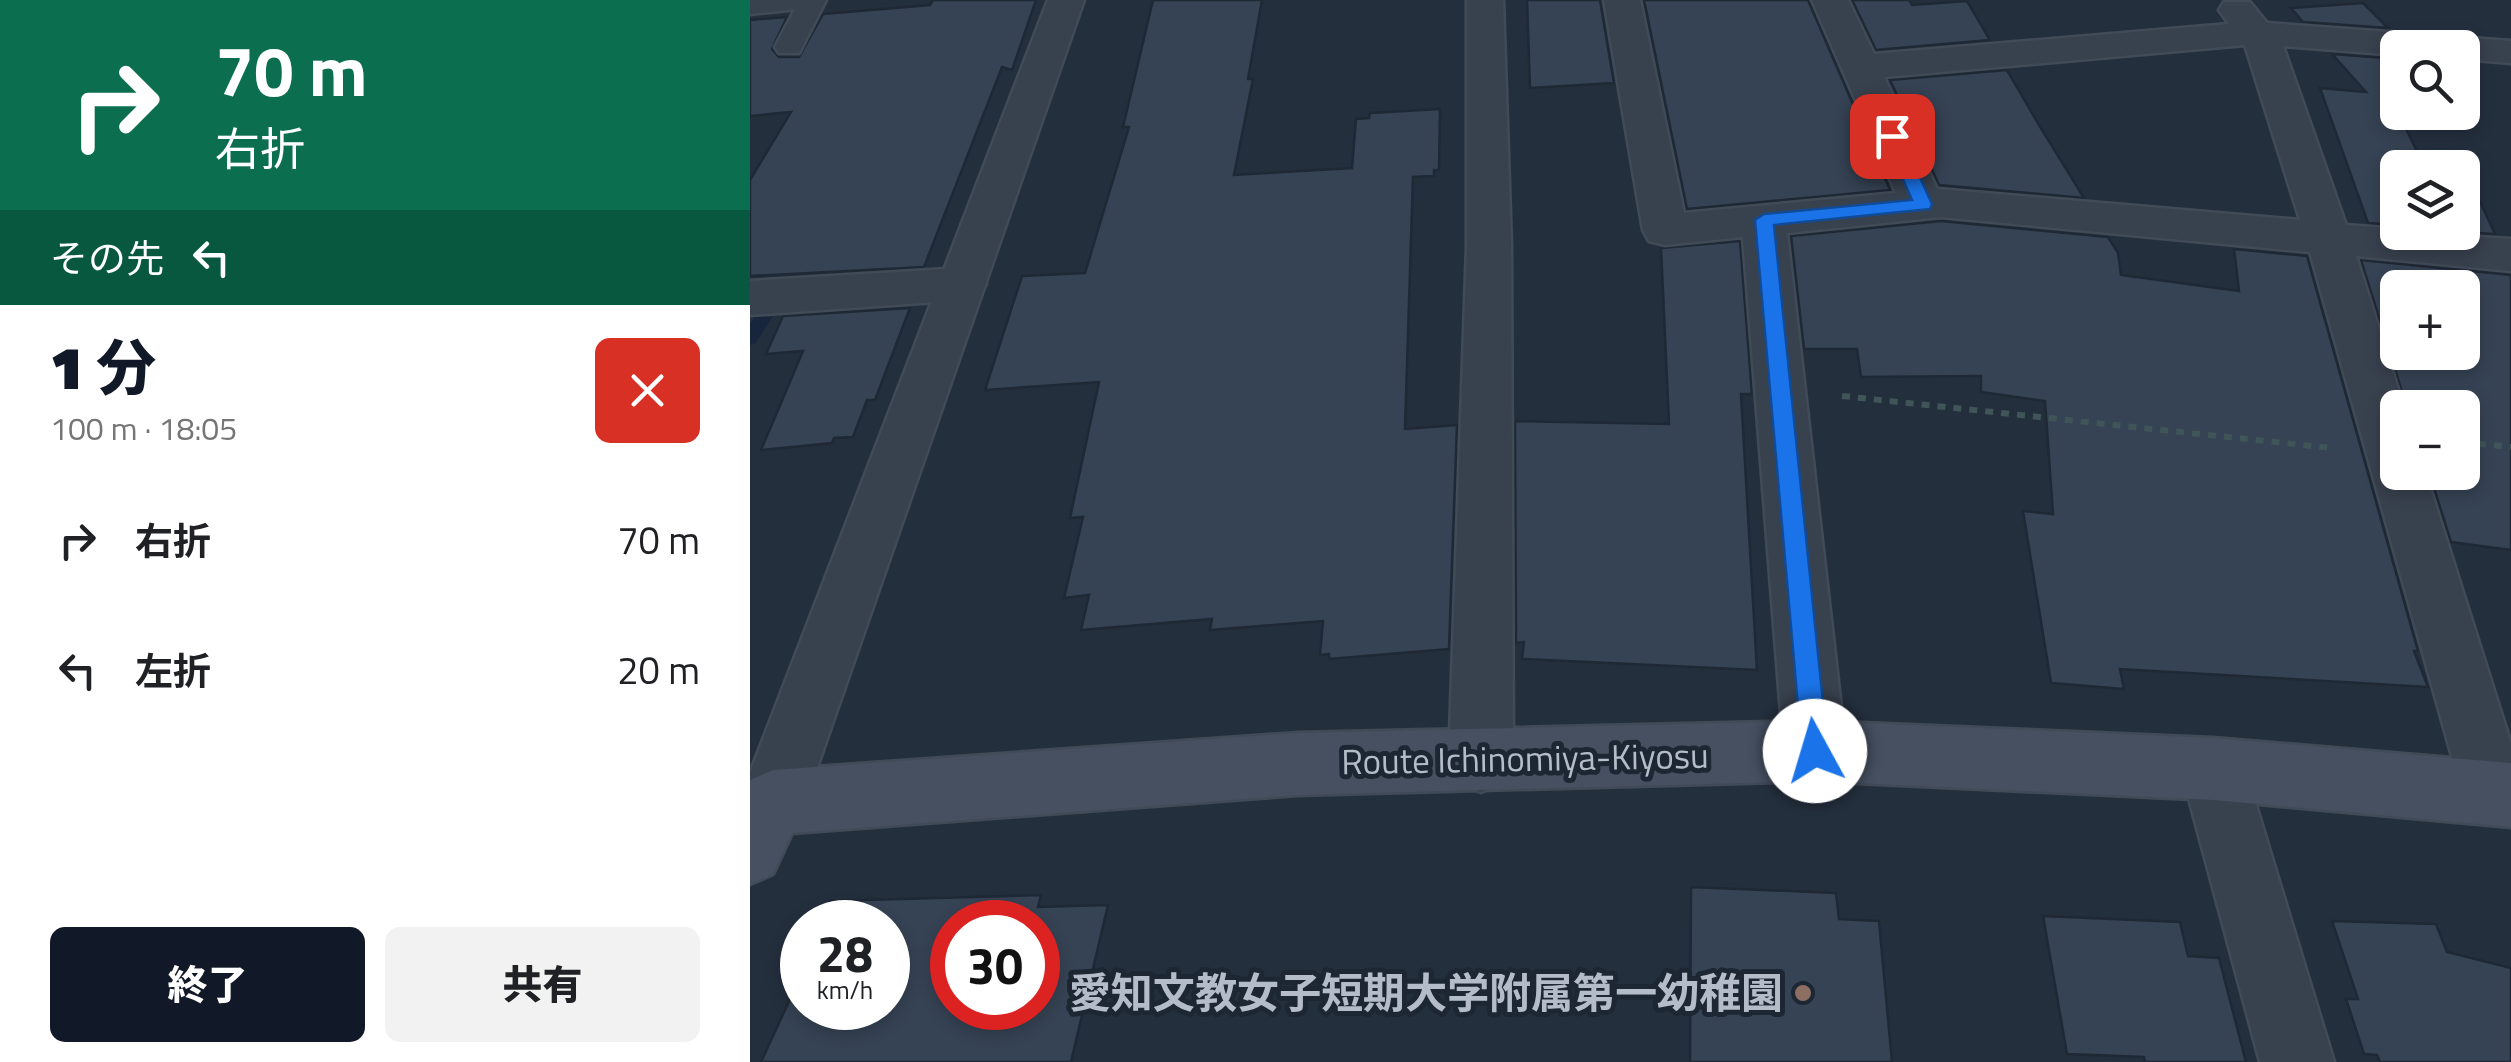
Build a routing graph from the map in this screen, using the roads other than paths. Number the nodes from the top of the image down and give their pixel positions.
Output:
1 (794, 0) edge
2 (813, 0) edge
3 (1066, 0) edge
4 (1485, 0) edge
5 (1622, 0) edge
6 (1830, 0) edge
7 (750, 4) edge
8 (2242, 16) edge
9 (2380, 37) edge
10 (789, 47) dead end
11 (2480, 49) edge
12 (2511, 52) edge
13 (1861, 67) junction
14 (1923, 204) junction
15 (1764, 220) junction
16 (2328, 238) junction
17 (2511, 256) edge
18 (963, 284) junction
19 (750, 298) edge
20 (2380, 412) edge
21 (2404, 490) edge
22 (1815, 751) junction
23 (1480, 761) junction
24 (2213, 769) junction
25 (2502, 794) edge
26 (758, 819) edge
27 (2297, 1062) edge

1 - 7 street
2 - 10 lane
3 - 18 street
4 - 23 street
5 - 15 street
6 - 13 street
8 - 9 street
8 - 13 street
8 - 16 street
11 - 12 street
13 - 14 street
14 - 15 street
14 - 16 street
15 - 22 street
16 - 17 street
16 - 20 street
18 - 19 street
18 - 26 street
21 - 25 street
22 - 23 main road, Route Ichinomiya-Kiyosu
22 - 24 main road, Route Ichinomiya-Kiyosu
23 - 26 main road, Route Ichinomiya-Kiyosu
24 - 25 main road, Route Ichinomiya-Kiyosu
24 - 27 street

